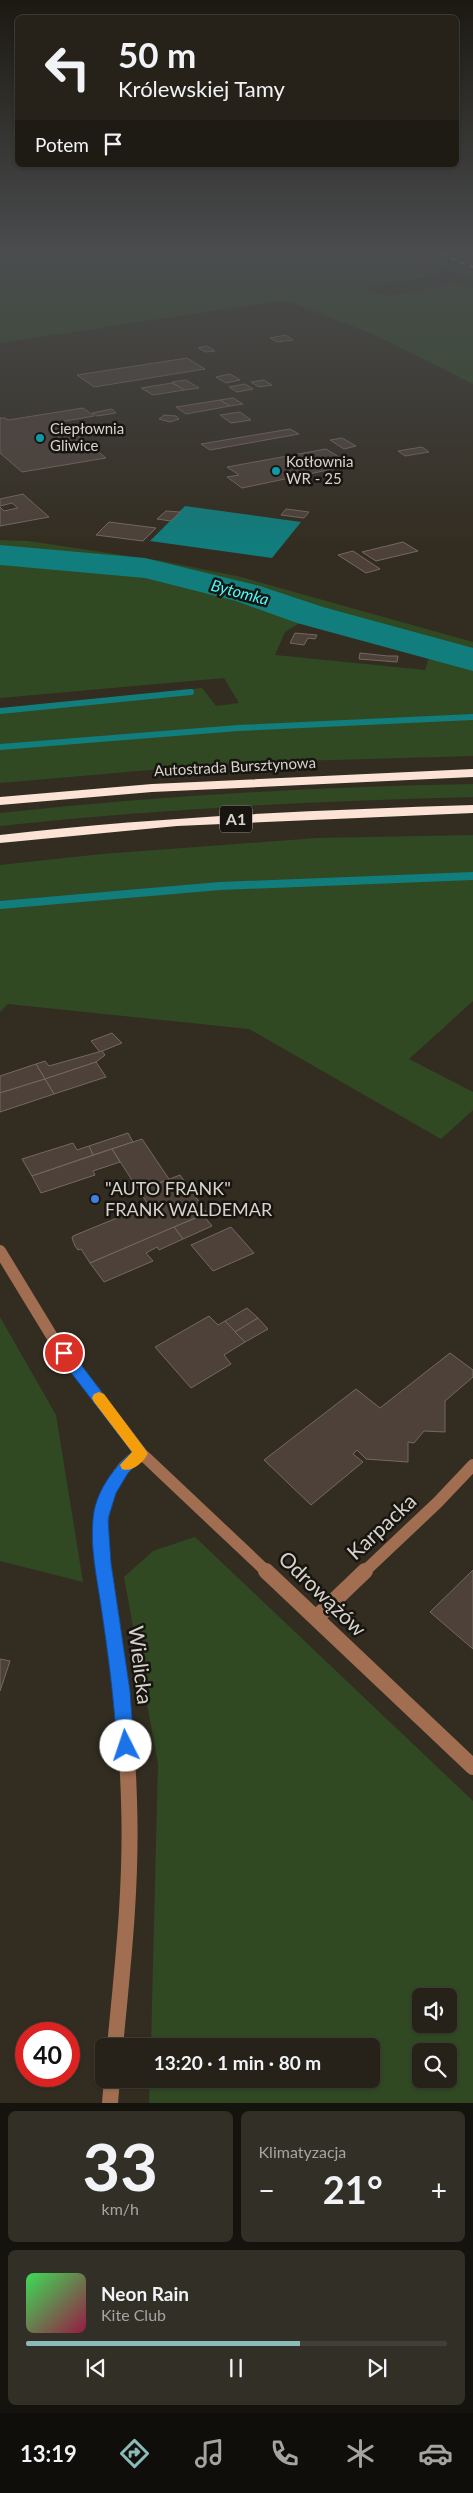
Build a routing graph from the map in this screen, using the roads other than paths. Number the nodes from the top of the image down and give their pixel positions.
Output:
1 (473, 772) edge
2 (0, 801) edge
3 (473, 809) edge
4 (0, 839) edge
5 (0, 1251) edge
6 (141, 1453) junction
7 (473, 1465) edge
8 (317, 1617) junction
9 (473, 1767) edge
10 (116, 2038) edge
11 (111, 2088) edge
12 (110, 2103) edge

1 - 2 highway, Autostrada Bursztynowa / A1
3 - 4 highway, A1
5 - 6 street, Odrowążów
6 - 8 street, Odrowążów
6 - 10 street, Wielicka
7 - 8 street, Karpacka
8 - 9 street, Odrowążów
11 - 12 street

